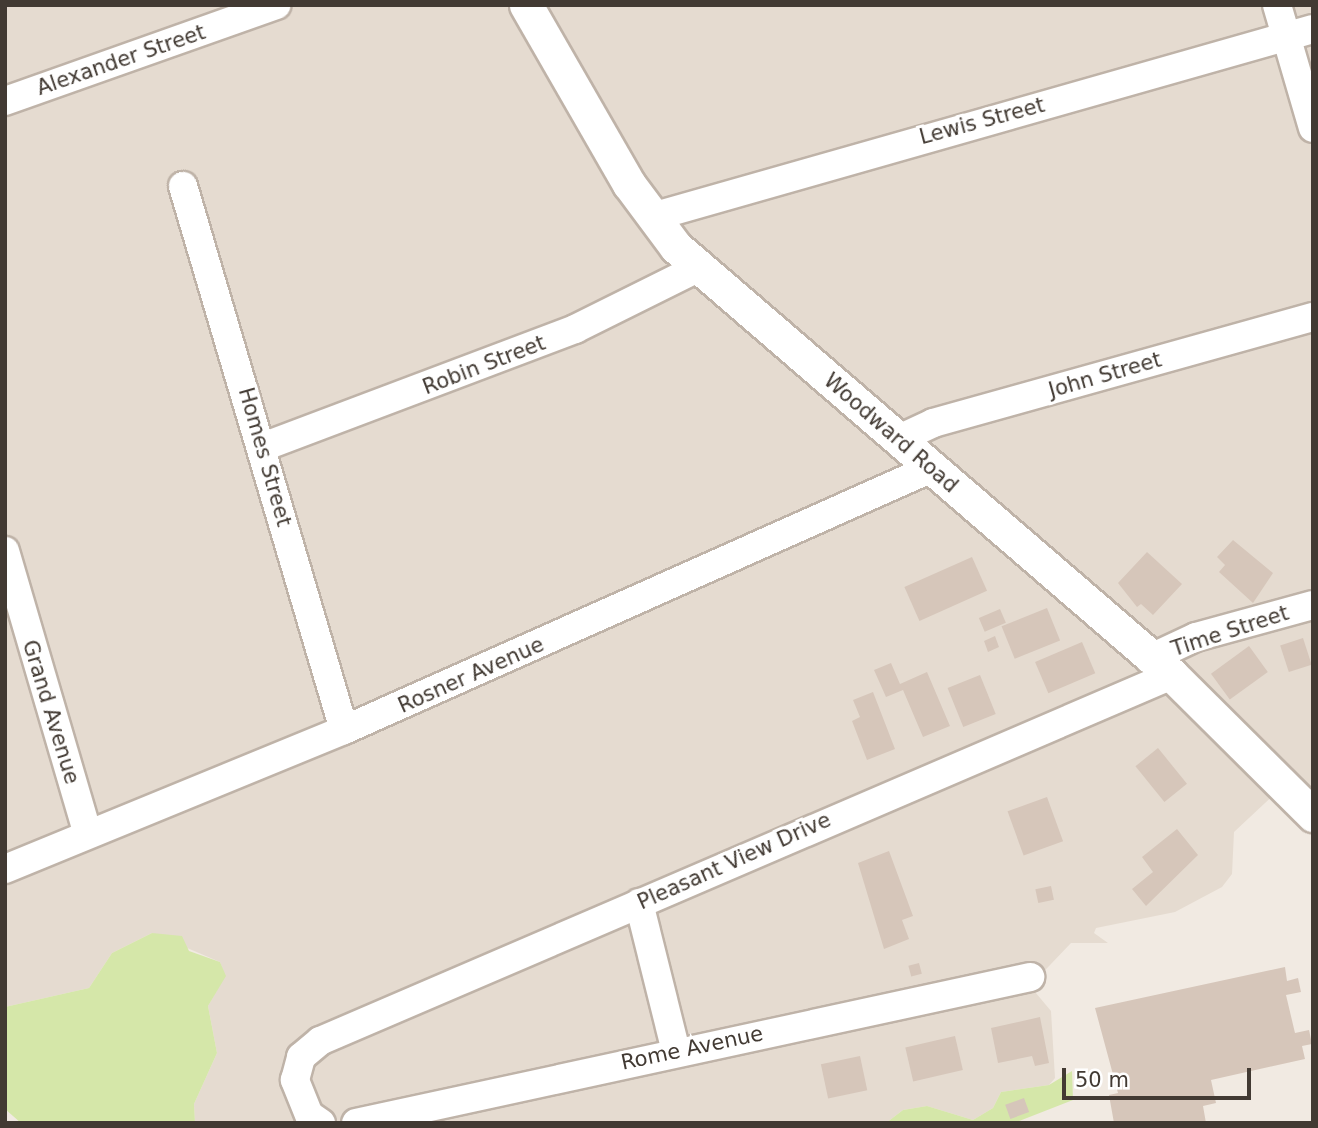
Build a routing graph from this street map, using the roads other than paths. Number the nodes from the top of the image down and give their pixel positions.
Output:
1 (276, 5) edge
2 (526, 5) edge
3 (1277, 5) edge
4 (1299, 33) edge
5 (5, 101) edge
6 (1313, 128) edge
7 (183, 186) dead end
8 (652, 217) junction
9 (698, 268) junction
10 (1313, 317) edge
11 (899, 439) junction
12 (264, 447) junction
13 (932, 468) junction
14 (5, 551) edge
15 (1313, 605) edge
16 (1161, 667) junction
17 (344, 730) junction
18 (1313, 816) edge
19 (87, 832) junction
20 (5, 869) edge
21 (639, 903) junction
22 (1030, 977) dead end
23 (676, 1051) junction
24 (321, 1123) edge
25 (356, 1123) edge

1 - 5 street, Alexander Street
2 - 8 street, Woodward Road
3 - 4 street
4 - 6 street
4 - 8 street, Lewis Street
7 - 12 street, Homes Street
8 - 9 street, Woodward Road
9 - 11 street, Woodward Road
9 - 12 street, Robin Street
10 - 11 street, John Street
11 - 13 street, Woodward Road
12 - 17 street, Homes Street
13 - 16 street, Woodward Road
13 - 17 street, Rosner Avenue
14 - 19 street, Grand Avenue
15 - 16 street, Time Street
16 - 18 street, Woodward Road
16 - 21 street, Pleasant View Drive
17 - 19 street, Rosner Avenue
19 - 20 street, Rosner Avenue
21 - 23 street
21 - 24 street, Pleasant View Drive
22 - 23 street, Rome Avenue
23 - 25 street, Rome Avenue

